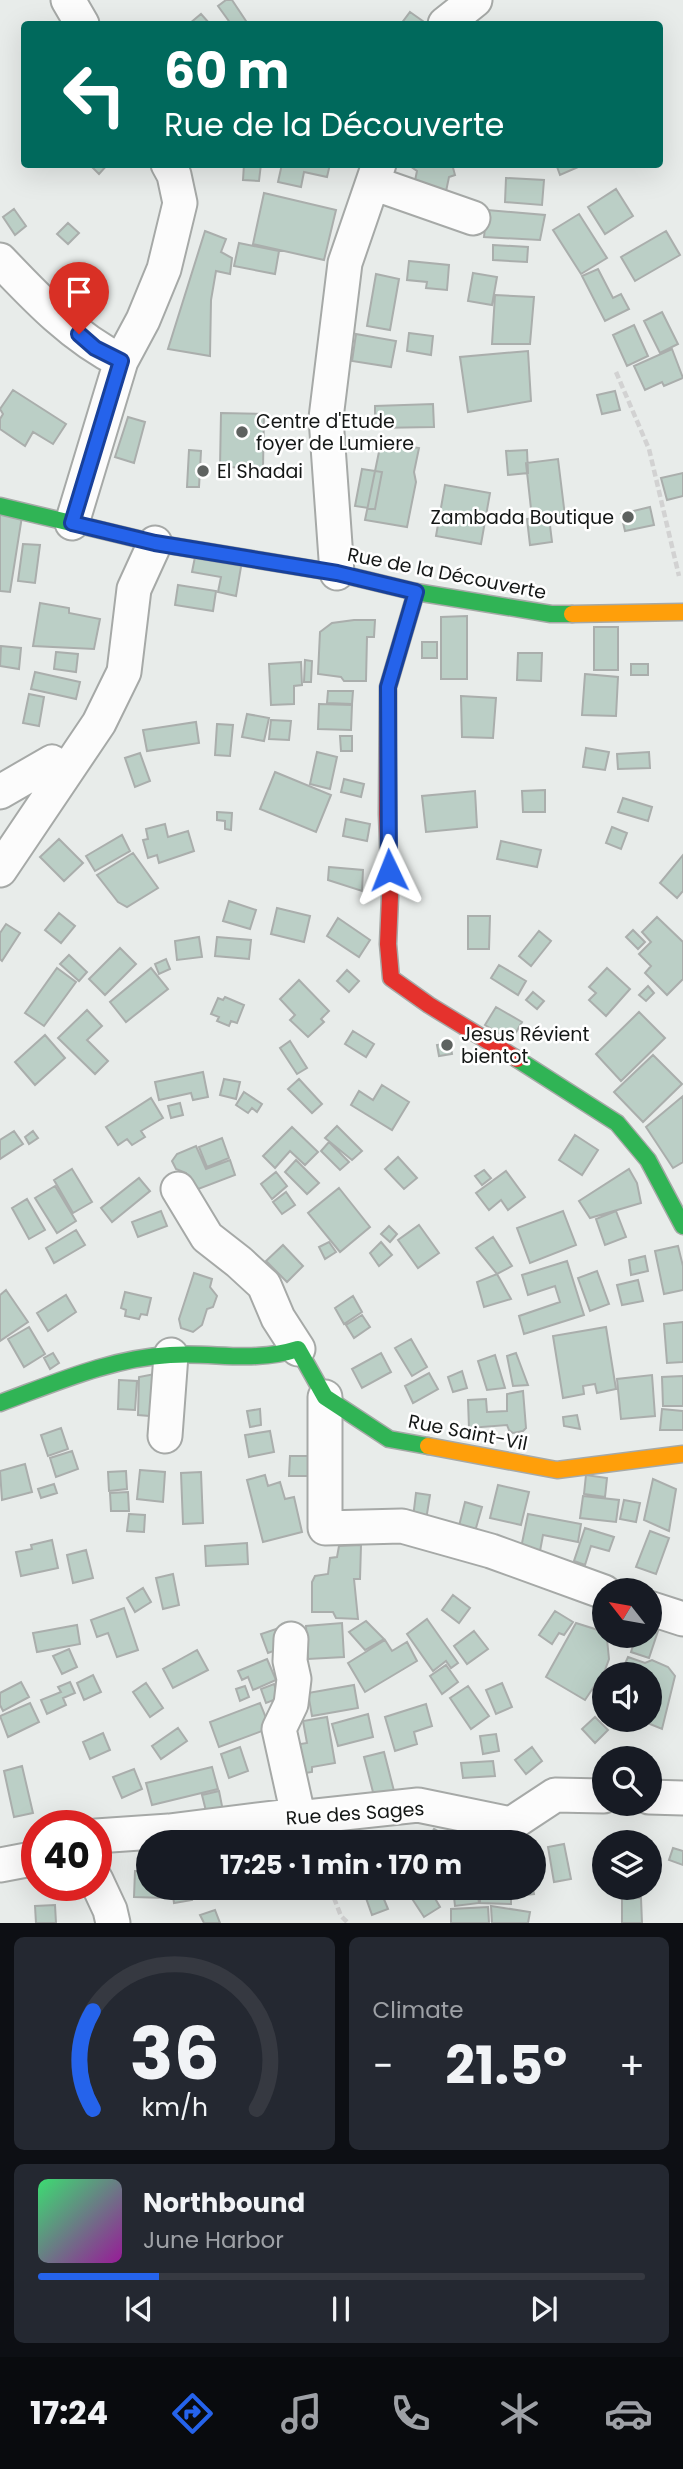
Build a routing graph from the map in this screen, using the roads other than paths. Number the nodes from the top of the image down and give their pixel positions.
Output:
1 (68, 0) edge
2 (475, 0) edge
3 (80, 21) edge
4 (449, 21) edge
5 (170, 168) edge
6 (376, 174) edge
7 (473, 218) dead end
8 (0, 261) edge
9 (121, 361) junction
10 (0, 506) edge
11 (72, 523) junction
12 (155, 543) junction
13 (337, 573) junction
14 (416, 592) junction
15 (683, 612) edge
16 (66, 770) junction
17 (0, 792) edge
18 (0, 870) edge
19 (178, 1189) dead end
20 (683, 1226) edge
21 (298, 1349) junction
22 (171, 1355) junction
23 (326, 1397) junction
24 (0, 1403) edge
25 (165, 1436) dead end
26 (683, 1454) edge
27 (592, 1587) edge
28 (662, 1612) edge
29 (683, 1619) edge
30 (291, 1639) dead end
31 (592, 1796) edge
32 (662, 1797) edge
33 (683, 1798) edge
34 (298, 1815) junction
35 (112, 1835) edge
36 (21, 1861) edge
37 (0, 1865) edge
38 (106, 1901) edge
39 (113, 1923) edge

1 - 3 street
2 - 4 street
5 - 9 street
6 - 7 street
6 - 13 street
8 - 9 street
9 - 11 street
10 - 11 street, Rue de la Découverte
11 - 12 street, Rue de la Découverte
12 - 13 street, Rue de la Découverte
12 - 16 street
13 - 14 street, Rue de la Découverte
14 - 15 street, Rue de la Découverte
14 - 20 street
16 - 17 street
16 - 18 street
19 - 21 street
21 - 22 street
21 - 23 street, Rue Saint-Vil
22 - 24 street
22 - 25 street
23 - 26 street, Rue Saint-Vil
23 - 27 street
28 - 29 street
30 - 34 street
31 - 34 street, Rue des Sages
32 - 33 street
34 - 35 street, Rue des Sages
36 - 37 street
38 - 39 street

